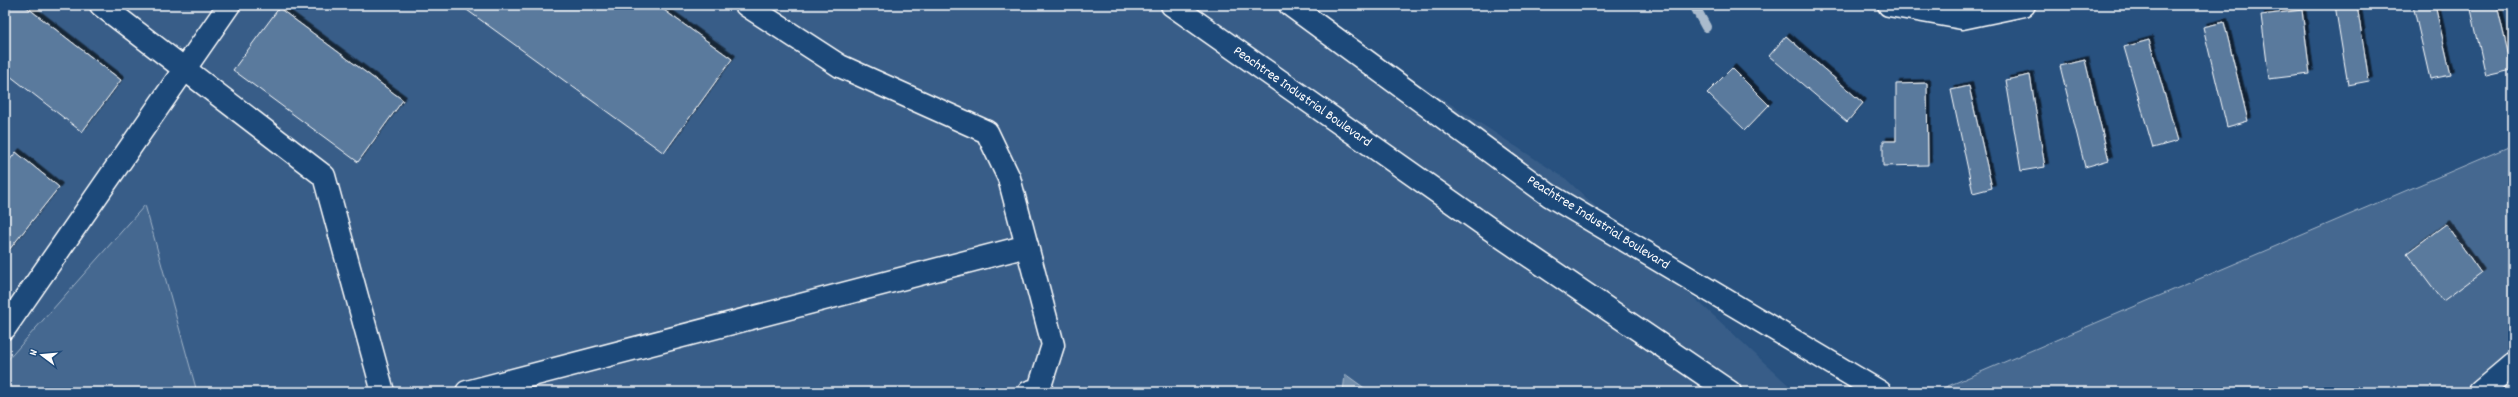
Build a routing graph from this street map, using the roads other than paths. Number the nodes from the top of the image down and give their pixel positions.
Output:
1 (101, 5) edge
2 (229, 5) edge
3 (746, 5) edge
4 (1172, 5) edge
5 (1290, 5) edge
6 (1889, 5) edge
7 (2024, 5) edge
8 (184, 69) junction
9 (1027, 246) junction
10 (9, 313) edge
11 (2513, 364) edge
12 (383, 392) edge
13 (468, 392) edge
14 (1029, 392) edge
15 (1730, 392) edge
16 (1880, 392) edge
17 (2480, 392) edge

1 - 8 street
2 - 8 street
3 - 9 street
4 - 15 street, Peachtree Industrial Boulevard
5 - 16 street, Peachtree Industrial Boulevard
6 - 7 street
8 - 10 street
8 - 12 street
9 - 13 street
9 - 14 street
11 - 17 street

